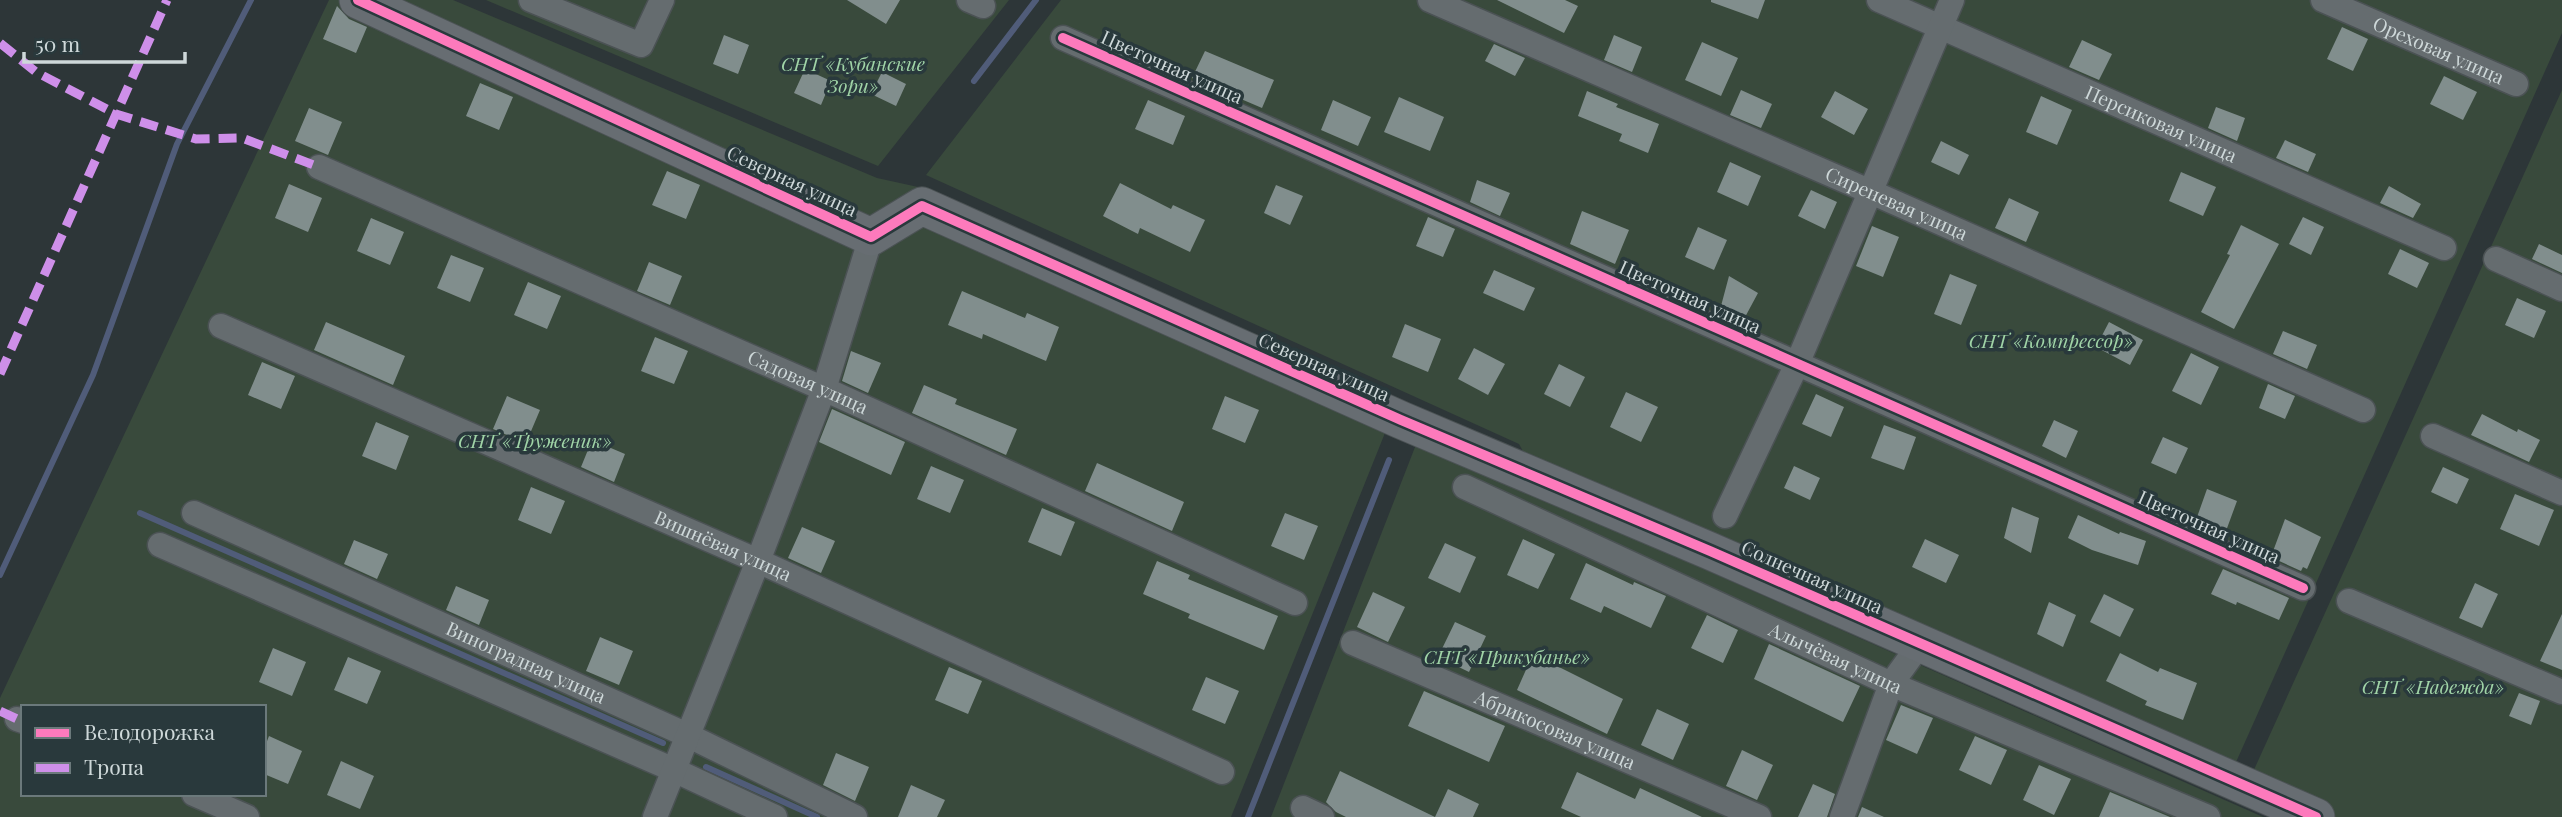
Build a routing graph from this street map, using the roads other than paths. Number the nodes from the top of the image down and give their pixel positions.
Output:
1 (358, 0) edge
2 (531, 0) edge
3 (662, 0) edge
4 (1430, 0) edge
5 (1879, 0) edge
6 (1952, 0) edge
7 (2323, 0) edge
8 (1942, 27) junction
9 (1063, 38) dead end
10 (2516, 83) dead end
11 (319, 167) dead end
12 (1871, 192) junction
13 (871, 237) junction
14 (2444, 248) dead end
15 (2496, 259) dead end
16 (2562, 289) edge
17 (220, 326) dead end
18 (1797, 363) junction
19 (824, 389) junction
20 (2363, 410) dead end
21 (1401, 420) joint
22 (2433, 436) dead end
23 (1465, 487) dead end
24 (2562, 493) edge
25 (194, 513) dead end
26 (1726, 516) dead end
27 (160, 545) dead end
28 (758, 561) junction
29 (2303, 588) dead end
30 (2349, 601) dead end
31 (1295, 603) dead end
32 (1353, 643) dead end
33 (1920, 644) junction
34 (1891, 684) junction
35 (2562, 692) edge
36 (687, 735) junction
37 (674, 770) junction
38 (1223, 772) dead end
39 (199, 796) edge
40 (247, 817) edge
41 (655, 817) edge
42 (775, 817) edge
43 (855, 817) edge
44 (1759, 817) edge
45 (1842, 817) edge
46 (2208, 817) edge
47 (2316, 817) edge

1 - 13 street, Северная улица
2 - 3 street
4 - 12 street, Сиреневая улица
5 - 8 street, Персиковая улица
6 - 8 street
7 - 10 street, Ореховая улица
8 - 12 street
8 - 14 street, Персиковая улица
9 - 18 street, Цветочная улица
11 - 19 street, Садовая улица
12 - 18 street
12 - 20 street, Сиреневая улица
13 - 19 street
13 - 21 street, Северная улица
15 - 16 street
17 - 28 street, Вишнёвая улица
18 - 26 street
18 - 29 street, Цветочная улица
19 - 28 street
19 - 31 street, Садовая улица
21 - 33 street, Солнечная улица
22 - 24 street
23 - 34 street, Алычёвая улица
25 - 36 street, Виноградная улица
27 - 37 street
28 - 36 street
28 - 38 street, Вишнёвая улица
30 - 35 street
32 - 44 street, Абрикосовая улица
33 - 34 street
33 - 47 street, Солнечная улица
34 - 45 street
34 - 46 street, Алычёвая улица
36 - 37 street
36 - 43 street, Виноградная улица
37 - 41 street
37 - 42 street
39 - 40 street

